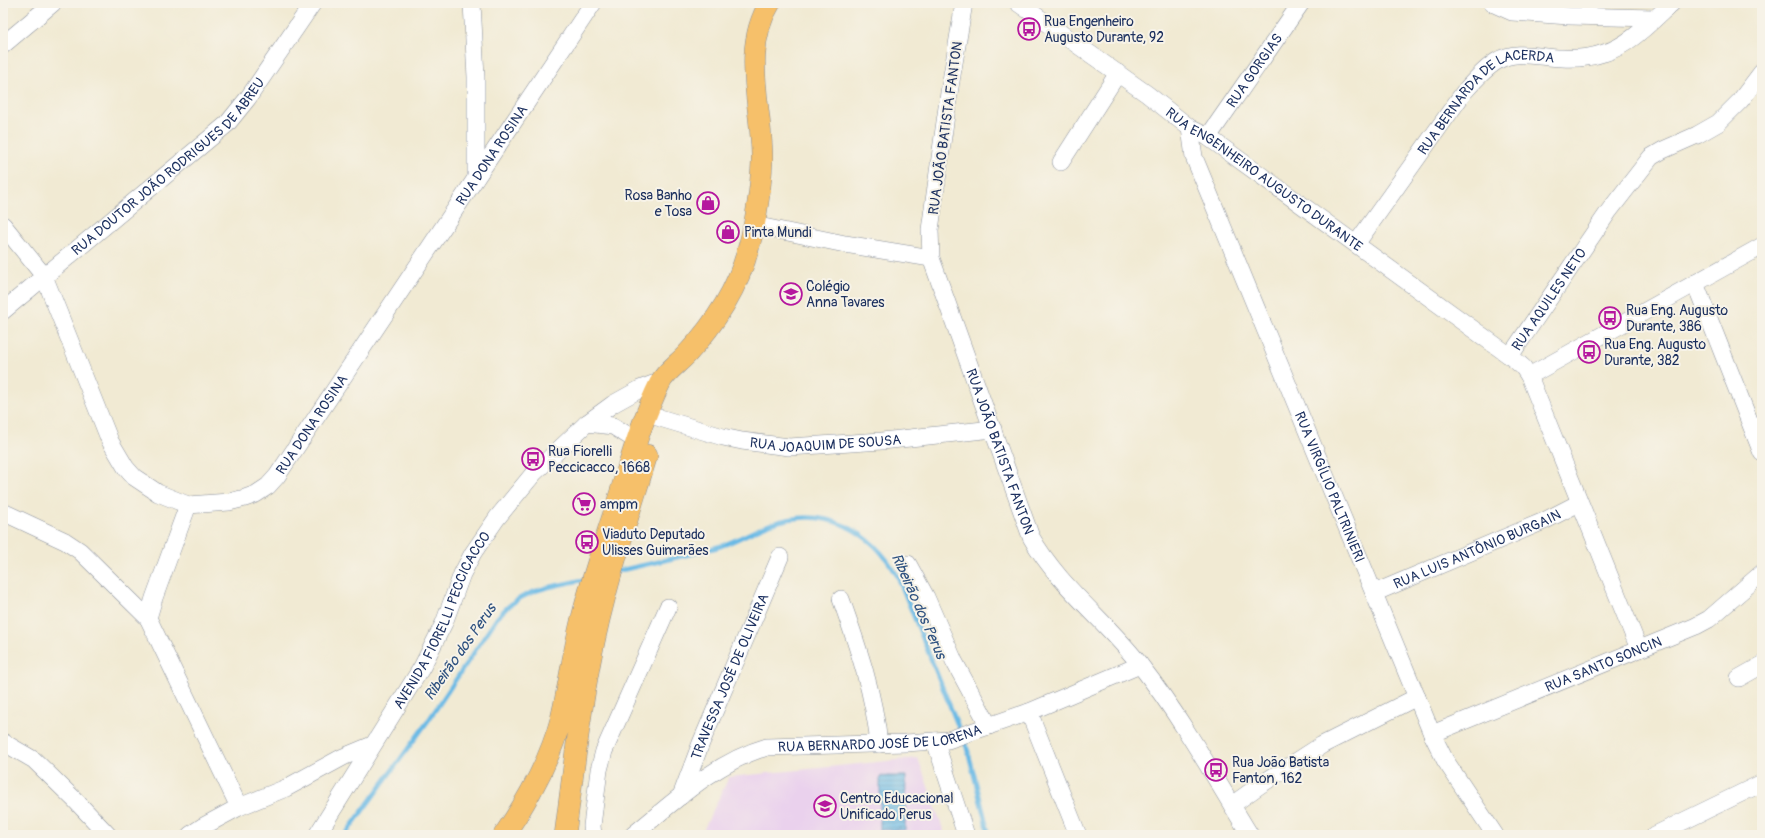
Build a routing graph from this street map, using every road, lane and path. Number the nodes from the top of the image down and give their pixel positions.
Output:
1 (53, 3) edge
2 (313, 3) edge
3 (472, 3) edge
4 (593, 3) edge
5 (770, 3) edge
6 (964, 3) edge
7 (1018, 3) edge
8 (1301, 3) edge
9 (1492, 3) edge
10 (1672, 3) edge
11 (1038, 8) edge
12 (1655, 18) junction
13 (3, 45) edge
14 (1762, 72) edge
15 (1118, 73) junction
16 (1190, 128) junction
17 (1208, 137) junction
18 (1062, 162) dead end
19 (476, 178) junction
20 (3, 225) edge
21 (754, 225) junction
22 (1356, 244) junction
23 (1762, 246) edge
24 (931, 258) junction
25 (44, 276) junction
26 (1695, 283) junction
27 (3, 311) edge
28 (687, 354) junction
29 (1510, 356) junction
30 (1529, 376) junction
31 (661, 381) junction
32 (653, 416) junction
33 (588, 423) junction
34 (993, 429) junction
35 (637, 440) junction
36 (1762, 454) edge
37 (1579, 503) junction
38 (188, 505) junction
39 (3, 512) edge
40 (609, 554) junction
41 (780, 557) dead end
42 (908, 564) dead end
43 (1762, 573) edge
44 (1374, 593) junction
45 (841, 599) dead end
46 (668, 607) dead end
47 (148, 618) junction
48 (1639, 649) junction
49 (1140, 665) junction
50 (1762, 665) edge
51 (1739, 678) dead end
52 (1418, 697) junction
53 (1027, 712) junction
54 (570, 723) junction
55 (988, 726) junction
56 (1432, 734) junction
57 (941, 740) junction
58 (3, 742) edge
59 (879, 744) junction
60 (372, 745) junction
61 (1762, 783) edge
62 (681, 796) junction
63 (1232, 805) junction
64 (239, 807) junction
65 (102, 833) edge
66 (191, 835) edge
67 (317, 835) edge
68 (504, 835) edge
69 (565, 835) edge
70 (593, 835) edge
71 (634, 835) edge
72 (966, 835) edge
73 (1078, 835) edge
74 (1250, 835) edge
75 (1495, 835) edge
76 (1655, 835) edge

1 - 13 street
2 - 25 street, RUA DOUTOR JOÃO RODRIGUES DE ABREU
3 - 19 street
4 - 19 street, RUA DONA ROSINA
5 - 21 main road, AVENIDA FIORELLI PECCICACCO
6 - 24 street, RUA JOÃO BATISTA FANTON
7 - 11 street, RUA ENGENHEIRO AUGUSTO DURANTE
8 - 17 street, RUA GORGIAS
9 - 12 street
10 - 12 street, RUA BERNARDA DE LACERDA
11 - 15 street, RUA ENGENHEIRO AUGUSTO DURANTE
12 - 22 street, RUA BERNARDA DE LACERDA
14 - 29 street, RUA AQUILES NETO
15 - 16 street, RUA ENGENHEIRO AUGUSTO DURANTE
15 - 18 street
16 - 17 street, RUA ENGENHEIRO AUGUSTO DURANTE
16 - 44 street, RUA VIRGÍLIO PALTRINIERI
17 - 22 street, RUA ENGENHEIRO AUGUSTO DURANTE
19 - 38 street, RUA DONA ROSINA
20 - 25 street, RUA DONA ROSINA
21 - 24 street
21 - 28 main road, AVENIDA FIORELLI PECCICACCO
22 - 29 street, RUA ENGENHEIRO AUGUSTO DURANTE
23 - 26 street
24 - 34 street, RUA JOÃO BATISTA FANTON
25 - 27 street, RUA DOUTOR JOÃO RODRIGUES DE ABREU
25 - 38 street, RUA DONA ROSINA
26 - 30 street
26 - 36 street
28 - 31 main road, AVENIDA FIORELLI PECCICACCO
28 - 32 main road, AVENIDA FIORELLI PECCICACCO
29 - 30 street, RUA AQUILES NETO
30 - 37 street, RUA AQUILES NETO
31 - 32 main road, AVENIDA FIORELLI PECCICACCO
31 - 33 street, AVENIDA FIORELLI PECCICACCO
32 - 34 street, RUA JOAQUIM DE SOUSA
32 - 35 main road
32 - 40 main road
33 - 35 street
33 - 60 street, AVENIDA FIORELLI PECCICACCO
34 - 49 street, RUA JOÃO BATISTA FANTON
35 - 40 main road
37 - 44 street, RUA LUIS ANTÔNIO BURGAIN
37 - 48 street, RUA AQUILES NETO
38 - 47 street
39 - 47 street
40 - 54 main road
41 - 62 street, TRAVESSA JOSÉ DE OLIVEIRA
42 - 55 street
43 - 48 street, RUA SANTO SONCIN
44 - 52 street, RUA VIRGÍLIO PALTRINIERI
45 - 59 street
46 - 70 street
47 - 64 street
48 - 56 street, RUA SANTO SONCIN
49 - 53 street, RUA BERNARDO JOSÉ DE LORENA
49 - 63 street, RUA JOÃO BATISTA FANTON
50 - 51 street
52 - 56 street, RUA VIRGÍLIO PALTRINIERI
52 - 63 street
53 - 55 street, RUA BERNARDO JOSÉ DE LORENA
53 - 73 street
54 - 68 main road
54 - 69 main road
55 - 57 street, RUA BERNARDO JOSÉ DE LORENA
56 - 75 street, RUA VIRGÍLIO PALTRINIERI
57 - 59 street, RUA BERNARDO JOSÉ DE LORENA
57 - 72 street
58 - 65 street
59 - 62 street, RUA BERNARDO JOSÉ DE LORENA
60 - 64 street
60 - 67 street, AVENIDA FIORELLI PECCICACCO
61 - 76 street
62 - 71 street, RUA BERNARDO JOSÉ DE LORENA
63 - 74 street, RUA JOÃO BATISTA FANTON
64 - 66 street

